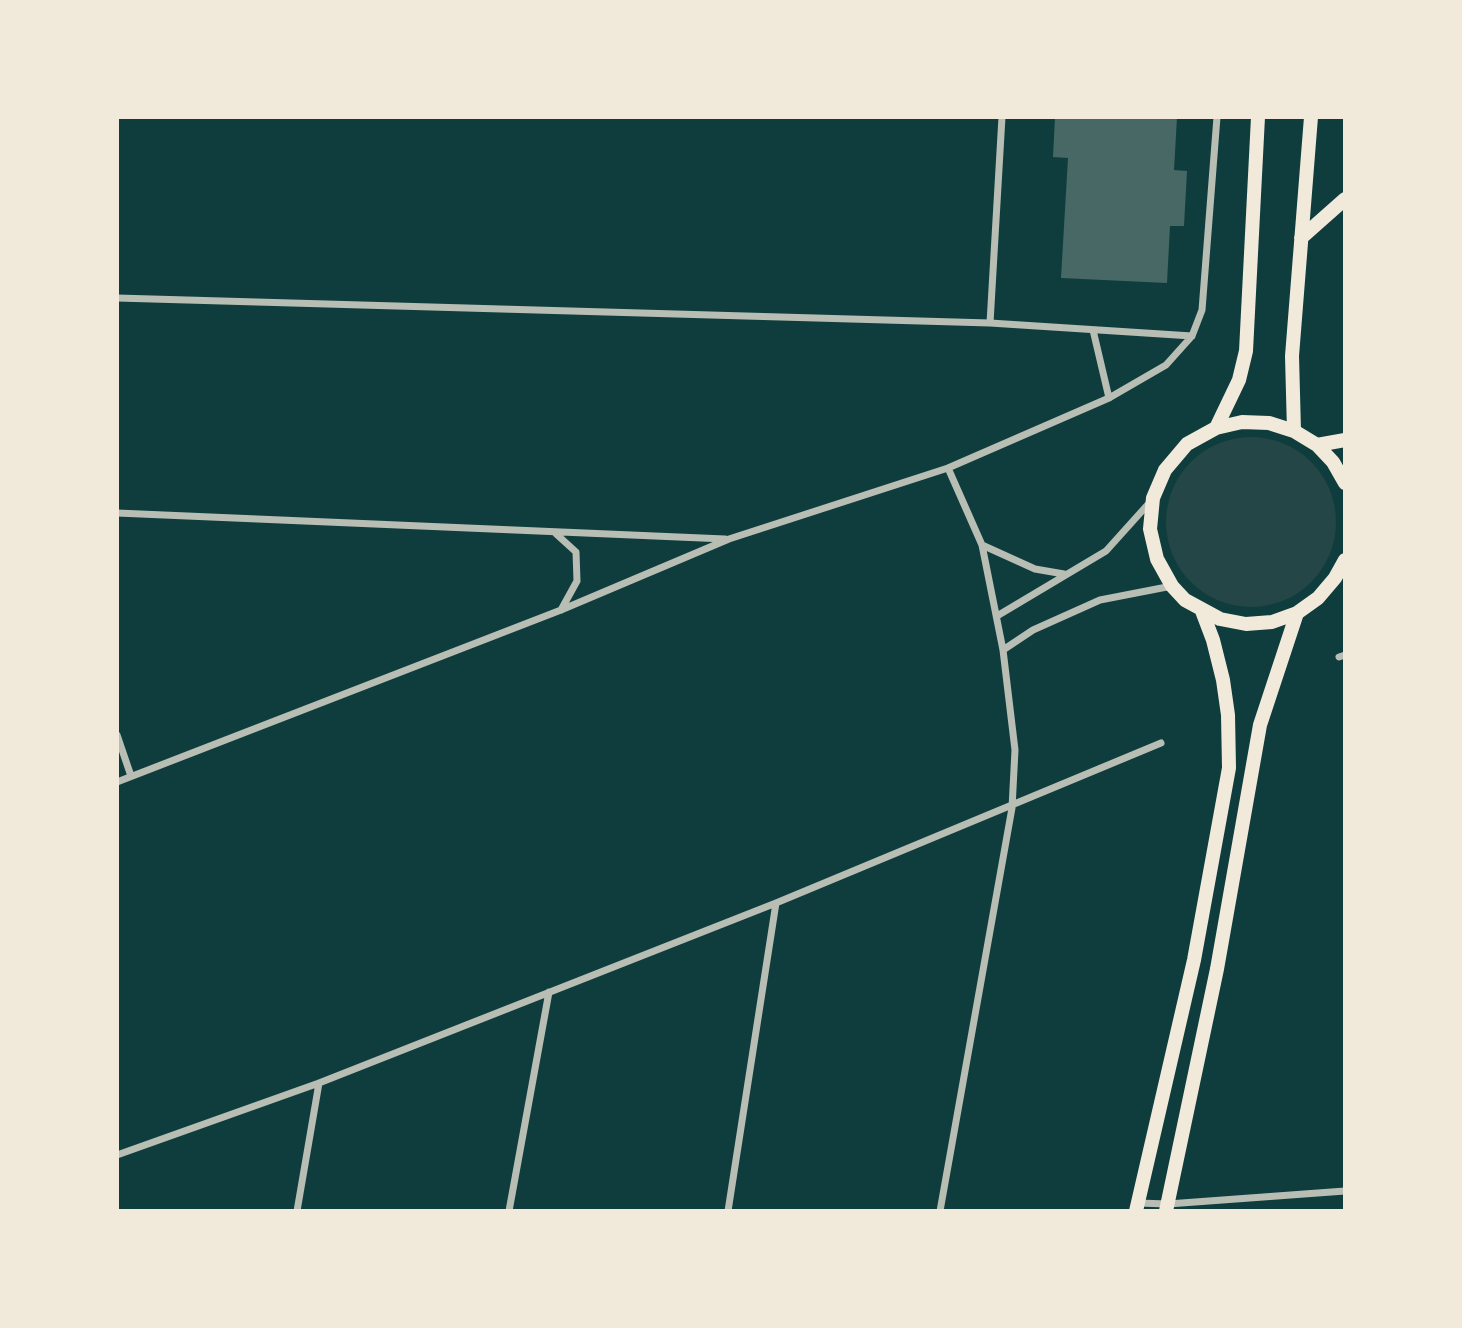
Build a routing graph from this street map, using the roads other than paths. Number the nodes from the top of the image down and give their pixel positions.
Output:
1 (1002, 117) edge
2 (1217, 117) edge
3 (1258, 117) edge
4 (1311, 117) edge
5 (1345, 200) edge
6 (1301, 238) junction
7 (117, 298) edge
8 (990, 323) junction
9 (1093, 330) junction
10 (1192, 336) junction
11 (1108, 398) junction
12 (1216, 428) junction
13 (1294, 431) junction
14 (1345, 440) edge
15 (1317, 445) junction
16 (948, 468) junction
17 (1345, 483) edge
18 (1153, 498) junction
19 (117, 513) edge
20 (554, 531) junction
21 (729, 539) junction
22 (982, 545) junction
23 (1345, 560) edge
24 (1064, 574) junction
25 (1172, 586) junction
26 (561, 610) junction
27 (1202, 611) junction
28 (1297, 613) junction
29 (997, 616) junction
30 (1003, 650) junction
31 (117, 735) edge
32 (1161, 743) dead end
33 (131, 776) junction
34 (117, 782) edge
35 (1012, 808) junction
36 (776, 903) junction
37 (549, 992) junction
38 (319, 1083) junction
39 (117, 1155) edge
40 (1345, 1191) edge
41 (1137, 1207) edge
42 (1167, 1207) edge
43 (297, 1211) edge
44 (509, 1211) edge
45 (727, 1211) edge
46 (940, 1211) edge

1 - 8 street
2 - 10 street
3 - 12 main road
4 - 6 main road
5 - 6 main road
6 - 13 main road
7 - 8 street
8 - 9 street
9 - 10 street
9 - 11 street
10 - 11 street
11 - 16 street
12 - 13 main road
12 - 18 main road
13 - 15 main road
14 - 15 main road
15 - 17 main road
16 - 21 street
16 - 22 street
18 - 24 street
18 - 25 main road
19 - 20 street
20 - 21 street
20 - 26 street
21 - 26 street
22 - 24 street
22 - 29 street
23 - 28 main road
24 - 29 street
25 - 27 main road
25 - 30 street
26 - 33 street
27 - 28 main road
27 - 41 main road
28 - 42 main road
29 - 30 street
30 - 35 street
31 - 33 street
32 - 35 street
33 - 34 street
35 - 36 street
35 - 46 street
36 - 37 street
36 - 45 street
37 - 38 street
37 - 44 street
38 - 39 street
38 - 43 street
40 - 42 street
41 - 42 street

